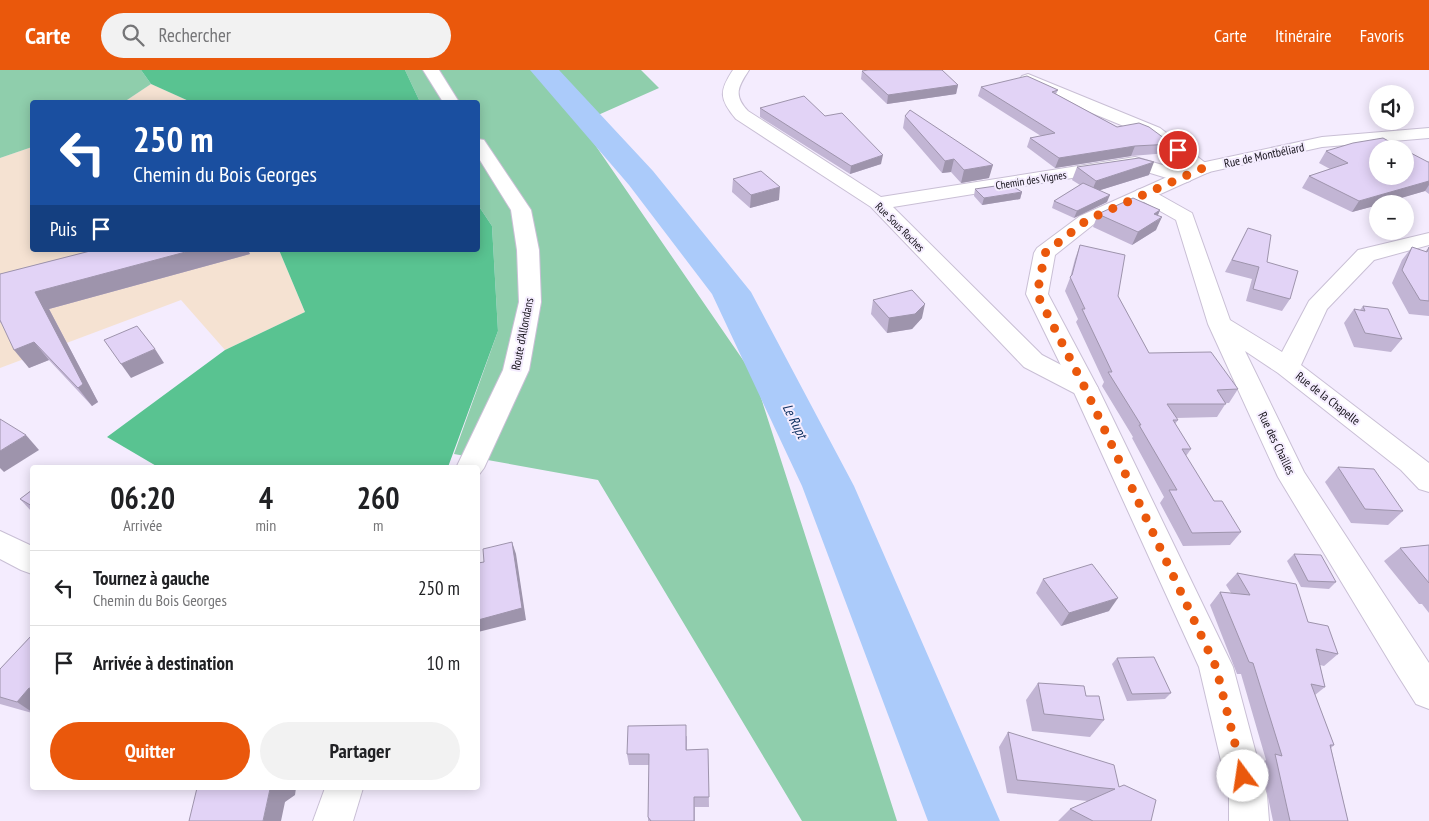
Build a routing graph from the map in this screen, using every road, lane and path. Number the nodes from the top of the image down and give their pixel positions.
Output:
1 (431, 70) edge
2 (741, 70) edge
3 (1028, 79) edge
4 (450, 100) edge
5 (1429, 133) edge
6 (480, 147) edge
7 (1203, 168) junction
8 (1183, 177) junction
9 (1144, 194) junction
10 (878, 203) junction
11 (1429, 239) edge
12 (1220, 324) junction
13 (1287, 367) junction
14 (1085, 388) junction
15 (471, 465) edge
16 (1429, 481) edge
17 (0, 544) edge
18 (30, 560) edge
19 (1429, 692) edge
20 (343, 790) edge
21 (333, 821) edge
22 (1249, 821) edge

1 - 4 street
2 - 10 street, Rue Sous Roches
3 - 7 street
5 - 7 street, Rue de Montbéliard
6 - 15 street, Route d’Allondans
7 - 8 street, Rue de Montbéliard
8 - 9 street, Rue de Montbéliard
8 - 10 street, Chemin des Vignes
9 - 12 street, Rue des Chailles
9 - 14 street, Rue de Montbéliard
10 - 14 street, Rue Sous Roches
11 - 13 street
12 - 13 street, Rue de la Chapelle
12 - 19 street, Rue des Chailles
13 - 16 street, Rue de la Chapelle
14 - 22 street, Rue de Montbéliard
17 - 18 street
20 - 21 street

